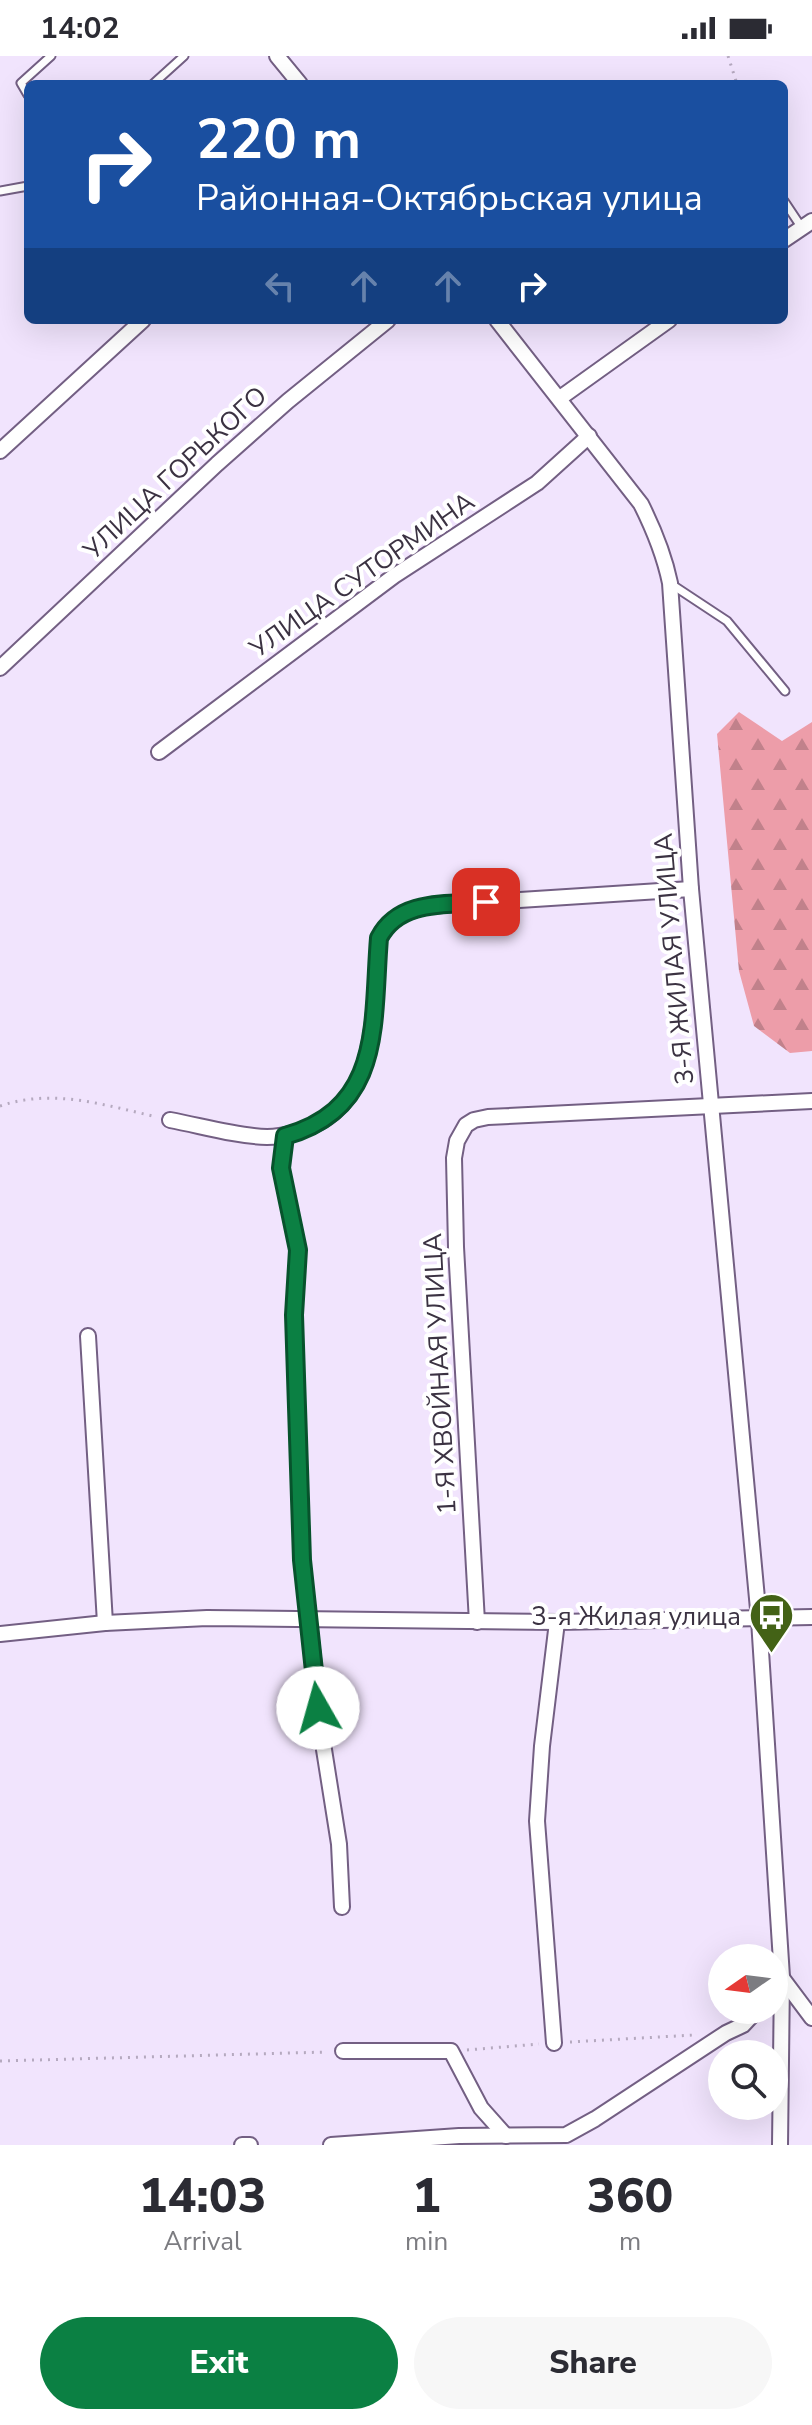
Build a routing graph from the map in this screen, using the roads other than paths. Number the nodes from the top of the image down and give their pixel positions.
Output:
1 (51, 56) edge
2 (184, 56) edge
3 (277, 56) edge
4 (24, 80) edge
5 (157, 80) edge
6 (297, 80) edge
7 (24, 187) edge
8 (0, 191) edge
9 (788, 205) edge
10 (807, 225) edge
11 (788, 237) edge
12 (139, 324) edge
13 (383, 324) edge
14 (500, 324) edge
15 (663, 324) edge
16 (560, 398) junction
17 (589, 436) junction
18 (0, 451) edge
19 (670, 583) junction
20 (0, 668) edge
21 (785, 691) dead end
22 (159, 752) dead end
23 (691, 889) junction
24 (812, 1101) edge
25 (711, 1107) junction
26 (170, 1120) road end
27 (285, 1136) junction
28 (88, 1336) dead end
29 (812, 1617) edge
30 (759, 1620) junction
31 (308, 1621) junction
32 (477, 1622) junction
33 (557, 1622) junction
34 (105, 1623) junction
35 (0, 1634) edge
36 (342, 1907) dead end
37 (776, 1944) edge
38 (788, 1993) edge
39 (812, 2018) edge
40 (744, 2024) edge
41 (779, 2024) edge
42 (554, 2043) road end
43 (343, 2051) road end
44 (506, 2136) junction
45 (565, 2140) edge
46 (361, 2144) edge
47 (242, 2145) edge
48 (250, 2145) edge
49 (331, 2145) edge
50 (780, 2145) edge

1 - 4 lane
2 - 5 lane
3 - 6 street
7 - 8 lane
9 - 10 lane
10 - 11 street
12 - 18 street
13 - 20 street, УЛИЦА ГОРЬКОГО
14 - 16 street
15 - 16 street
16 - 17 street
17 - 19 street
17 - 22 street, УЛИЦА СУТОРМИНА
19 - 21 lane
19 - 23 street, 3-Я ЖИЛАЯ УЛИЦА
23 - 25 street, 3-Я ЖИЛАЯ УЛИЦА
23 - 27 street
24 - 25 street
25 - 30 street, 3-Я ЖИЛАЯ УЛИЦА
25 - 32 street, 1-Я ХВОЙНАЯ УЛИЦА
26 - 27 street
27 - 31 street
28 - 34 street
29 - 30 street
30 - 33 street
30 - 37 street, 3-Я ЖИЛАЯ УЛИЦА
31 - 32 street
31 - 34 street
31 - 36 street
32 - 33 street
33 - 42 street
34 - 35 street
38 - 39 street
40 - 45 street
41 - 50 street, 3-Я ЖИЛАЯ УЛИЦА
43 - 44 street
44 - 45 street
44 - 46 street
46 - 49 street
47 - 48 street

